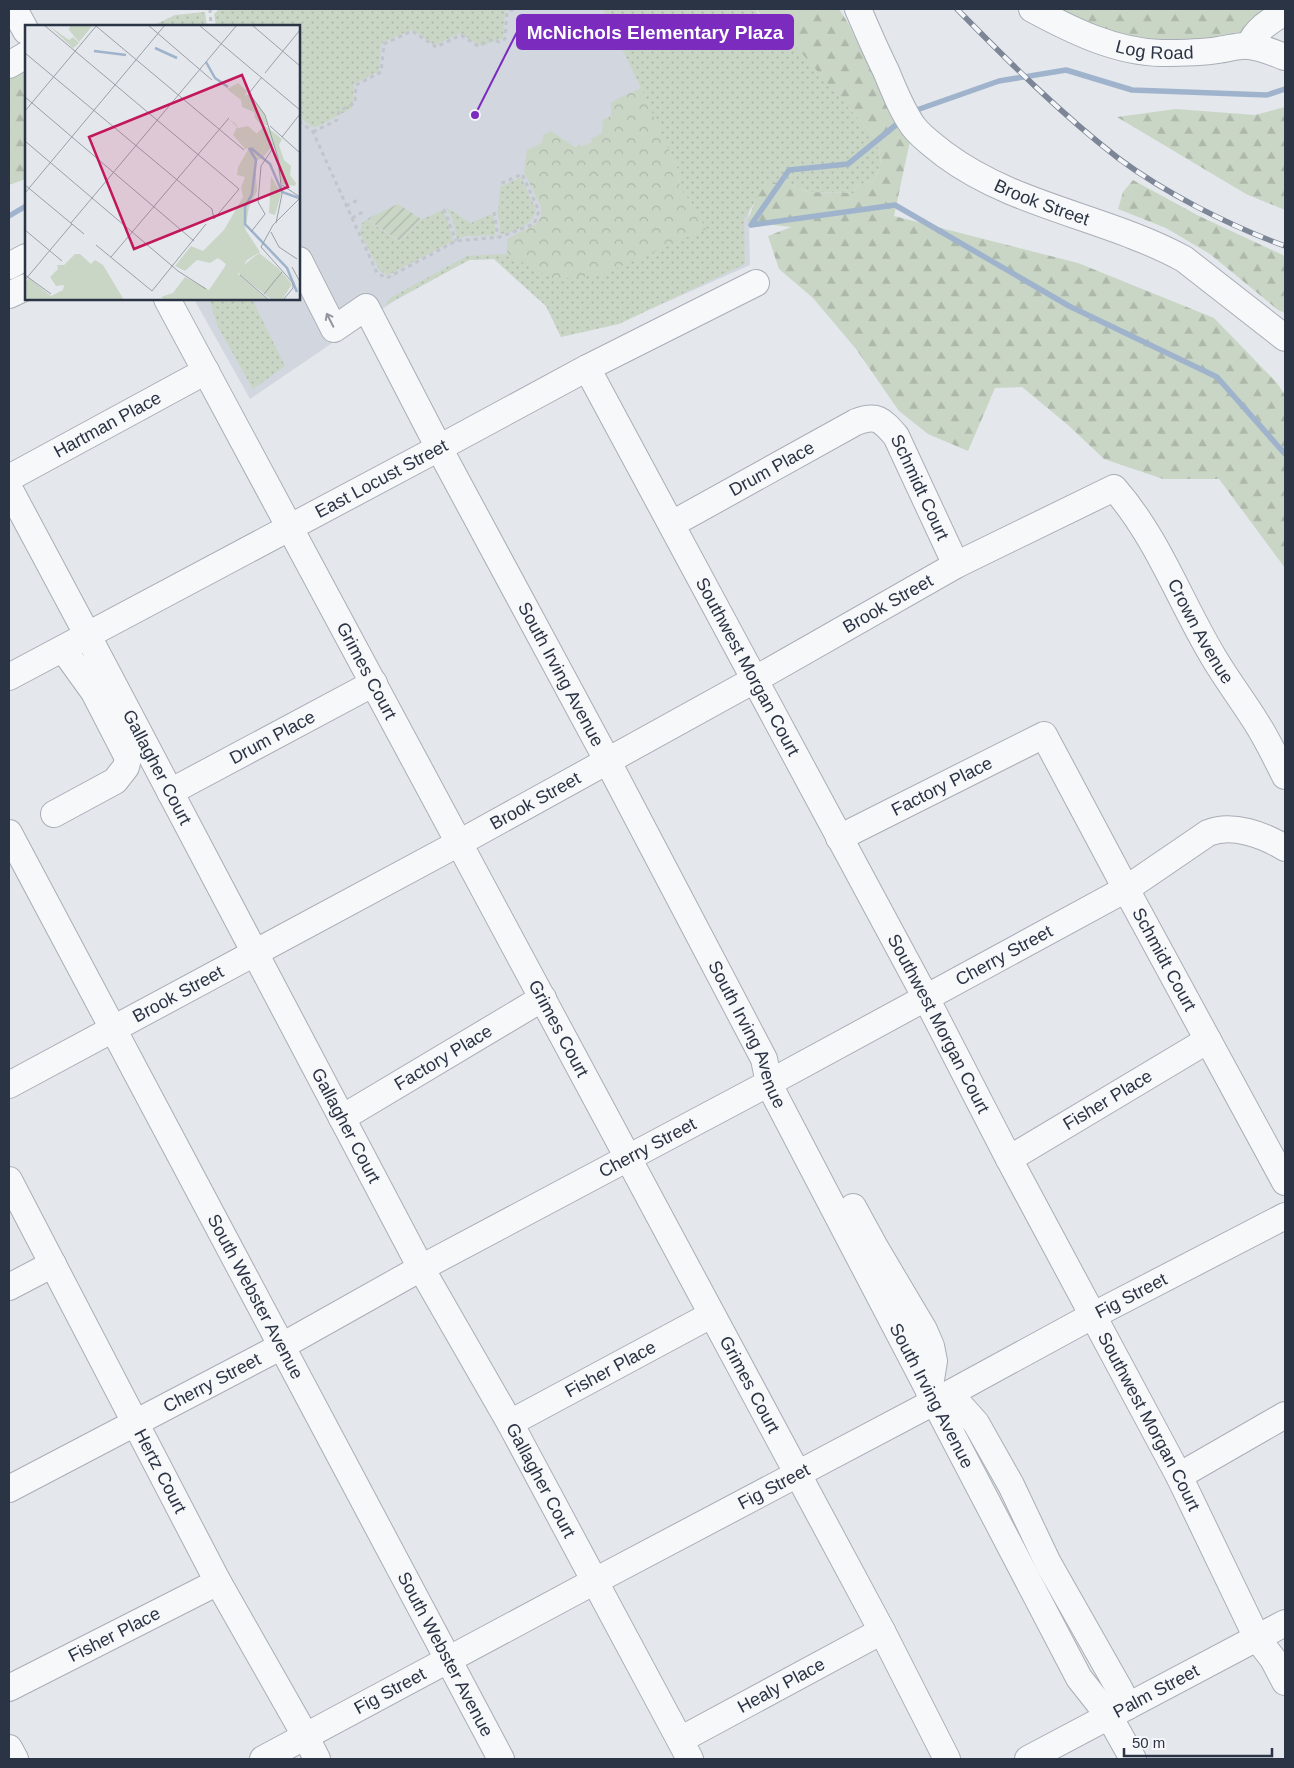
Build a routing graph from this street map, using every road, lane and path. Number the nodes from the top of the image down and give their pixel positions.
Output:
1 (14, 9) edge
2 (210, 9) edge
3 (515, 9) edge
4 (858, 9) edge
5 (1032, 9) edge
6 (1285, 12) edge
7 (212, 25) edge
8 (25, 29) edge
9 (1249, 46) junction
10 (25, 56) edge
11 (1285, 57) edge
12 (9, 65) edge
13 (300, 122) edge
14 (314, 132) junction
15 (500, 184) dead end
16 (358, 200) dead end
17 (346, 206) junction
18 (444, 209) dead end
19 (364, 212) dead end
20 (494, 212) dead end
21 (352, 218) junction
22 (498, 237) junction
23 (456, 241) junction
24 (25, 258) edge
25 (300, 262) edge
26 (9, 266) edge
27 (756, 283) dead end
28 (25, 287) edge
29 (9, 295) edge
30 (168, 300) edge
31 (1285, 338) edge
32 (587, 368) junction
33 (206, 371) junction
34 (873, 418) joint
35 (439, 448) junction
36 (9, 478) edge
37 (9, 488) edge
38 (1114, 488) joint
39 (672, 524) junction
40 (291, 527) junction
41 (956, 565) junction
42 (88, 636) junction
43 (63, 649) junction
44 (9, 677) edge
45 (754, 680) junction
46 (374, 683) junction
47 (1044, 735) joint
48 (607, 760) junction
49 (1285, 776) edge
50 (170, 792) junction
51 (54, 814) dead end
52 (9, 833) edge
53 (839, 838) junction
54 (459, 843) junction
55 (1285, 848) edge
56 (1126, 889) junction
57 (256, 953) junction
58 (542, 998) junction
59 (926, 998) junction
60 (112, 1028) junction
61 (1208, 1040) junction
62 (9, 1085) edge
63 (772, 1089) junction
64 (342, 1118) junction
65 (629, 1158) junction
66 (1009, 1160) junction
67 (9, 1180) edge
68 (1285, 1182) edge
69 (1285, 1216) edge
70 (53, 1264) junction
71 (421, 1268) junction
72 (9, 1287) edge
73 (711, 1315) junction
74 (1092, 1316) junction
75 (282, 1346) junction
76 (937, 1396) junction
77 (1285, 1415) edge
78 (135, 1422) junction
79 (510, 1423) junction
80 (798, 1474) junction
81 (1179, 1476) junction
82 (9, 1489) edge
83 (1048, 1563) junction
84 (1026, 1575) junction
85 (595, 1581) junction
86 (218, 1582) junction
87 (1285, 1623) edge
88 (882, 1631) junction
89 (1258, 1638) junction
90 (448, 1659) junction
91 (1285, 1682) edge
92 (9, 1688) edge
93 (1118, 1711) junction
94 (9, 1748) edge
95 (312, 1748) edge
96 (685, 1750) edge
97 (15, 1759) edge
98 (263, 1759) edge
99 (501, 1759) edge
100 (947, 1759) edge
101 (1028, 1759) edge
102 (1133, 1759) edge

1 - 8 street
2 - 7 path
3 - 14 path
4 - 31 street, Brook Street
5 - 9 street, Log Road
6 - 9 street
9 - 11 street, Log Road
10 - 12 street
13 - 14 path
14 - 17 path
15 - 22 path
16 - 17 path
17 - 21 path
18 - 23 path
19 - 21 path
20 - 22 path
21 - 23 path
22 - 23 path
24 - 26 street
35 -> 25 street, South Irving Avenue
27 - 32 street, East Locust Street
28 - 29 street
30 - 33 street, Grimes Court
32 - 35 street, East Locust Street
32 - 39 street, Southwest Morgan Court
33 - 36 street, Hartman Place
33 - 40 street, Grimes Court
34 - 39 street, Drum Place
34 - 41 street, Schmidt Court
35 - 40 street, East Locust Street
35 - 48 street, South Irving Avenue
37 - 42 street, Gallagher Court
38 - 41 street, Brook Street
38 - 49 street, Crown Avenue
39 - 45 street, Southwest Morgan Court
40 - 42 street, East Locust Street
40 - 46 street, Grimes Court
41 - 45 street, Brook Street
42 - 43 street, East Locust Street
42 - 50 street, Gallagher Court
43 - 44 street, East Locust Street
43 - 51 street
45 - 48 street, Brook Street
45 - 53 street, Southwest Morgan Court
46 - 50 street, Drum Place
46 - 54 street, Grimes Court
47 - 53 street, Factory Place
47 - 56 street, Schmidt Court
48 - 54 street, Brook Street
48 - 63 street, South Irving Avenue
50 - 57 street, Gallagher Court
52 - 60 street, South Webster Avenue
53 - 59 street, Southwest Morgan Court
54 - 57 street, Brook Street
54 - 58 street, Grimes Court
55 - 56 street, Cherry Street
56 - 59 street, Cherry Street
56 - 61 street, Schmidt Court
57 - 60 street, Brook Street
57 - 64 street, Gallagher Court
58 - 64 street, Factory Place
58 - 65 street, Grimes Court
59 - 63 street, Cherry Street
59 - 66 street, Southwest Morgan Court
60 - 62 street, Brook Street
60 - 75 street, South Webster Avenue
61 - 66 street, Fisher Place
61 - 68 street, Schmidt Court
63 - 65 street, Cherry Street
63 - 76 street, South Irving Avenue
64 - 71 street, Gallagher Court
65 - 71 street, Cherry Street
65 - 73 street, Grimes Court
66 - 74 street, Southwest Morgan Court
67 - 70 street, Hertz Court
69 - 74 street, Fig Street
70 - 72 street
70 - 78 street, Hertz Court
71 - 75 street, Cherry Street
71 - 79 street, Gallagher Court
73 - 79 street, Fisher Place
73 - 80 street, Grimes Court
74 - 76 street, Fig Street
74 - 81 street, Southwest Morgan Court
75 - 78 street, Cherry Street
75 - 90 street, South Webster Avenue
76 - 80 street, Fig Street
76 - 83 street
76 - 84 street, South Irving Avenue
77 - 81 street
78 - 82 street, Cherry Street
78 - 86 street, Hertz Court
79 - 85 street, Gallagher Court
80 - 85 street, Fig Street
80 - 88 street, Grimes Court
81 - 89 street, Southwest Morgan Court
83 - 84 street
83 - 93 street
84 - 93 street, South Irving Avenue
85 - 90 street, Fig Street
85 - 96 street, Gallagher Court
86 - 92 street, Fisher Place
86 - 95 street, Hertz Court
87 - 89 street, Palm Street
88 - 96 street, Healy Place
88 - 100 street, Grimes Court
89 - 91 street, Southwest Morgan Court
89 - 93 street, Palm Street
90 - 95 street, Fig Street
90 - 99 street, South Webster Avenue
93 - 101 street, Palm Street
93 - 102 street, South Irving Avenue
94 - 97 street
95 - 98 street, Fig Street

